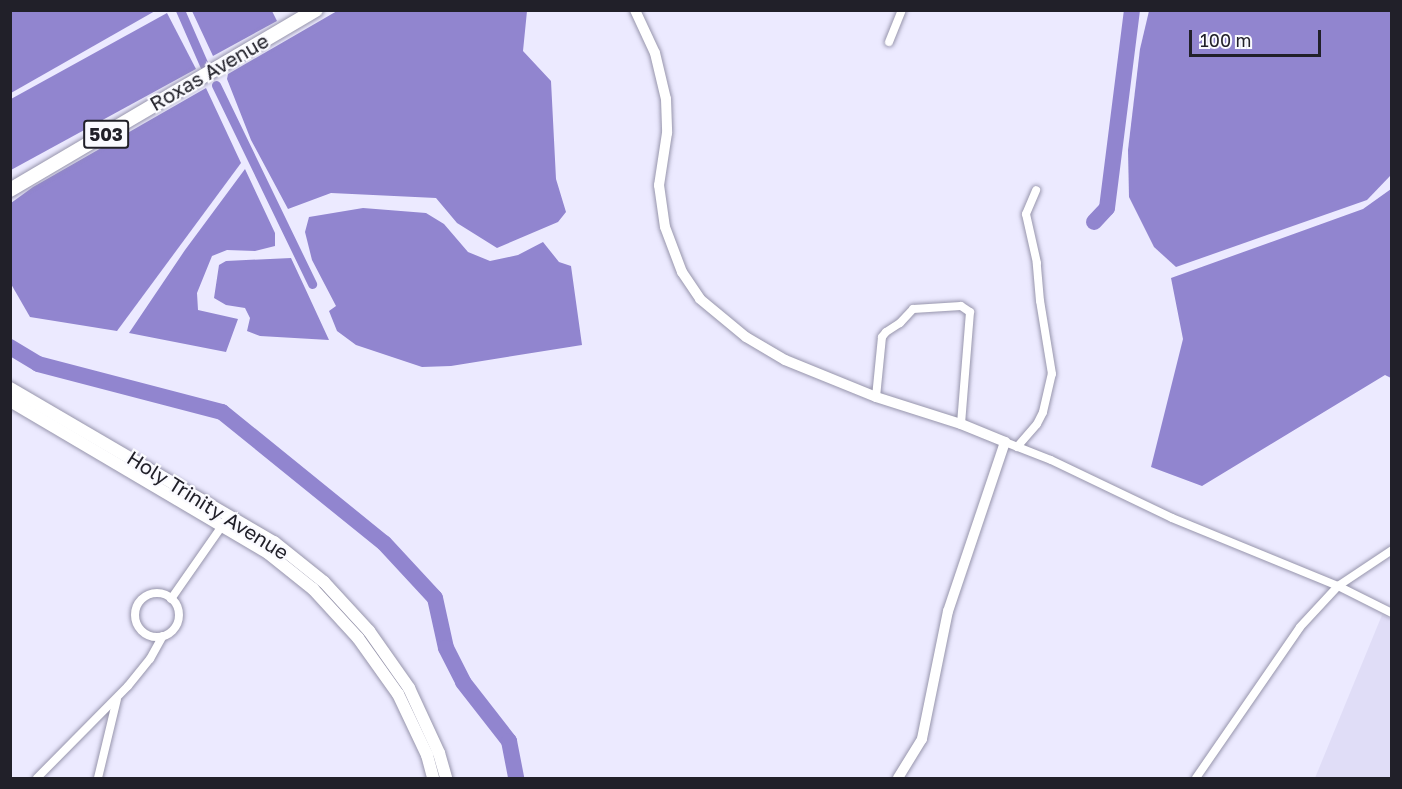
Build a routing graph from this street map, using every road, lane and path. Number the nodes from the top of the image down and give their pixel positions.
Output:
1 (316, 10) edge
2 (635, 10) edge
3 (902, 10) edge
4 (889, 42) dead end
5 (10, 190) edge
6 (1036, 190) dead end
7 (10, 388) edge
8 (876, 397) junction
9 (10, 401) edge
10 (961, 424) junction
11 (1005, 442) junction
12 (1017, 447) junction
13 (225, 520) junction
14 (1392, 550) edge
15 (1338, 586) junction
16 (171, 599) junction
17 (1392, 614) edge
18 (163, 636) junction
19 (117, 698) junction
20 (37, 778) edge
21 (98, 778) edge
22 (433, 778) edge
23 (446, 778) edge
24 (898, 778) edge
25 (1196, 778) edge

1 - 5 main road, Roxas Avenue / 503
2 - 8 street
3 - 4 street
6 - 12 street
7 - 13 main road, Holy Trinity Avenue
8 - 10 street
8 - 10 street
9 - 13 main road, Holy Trinity Avenue
10 - 11 street
11 - 12 street
11 - 24 street
12 - 15 street
13 - 16 street
13 - 22 main road, Holy Trinity Avenue
13 - 23 main road, Holy Trinity Avenue
14 - 15 street
15 - 17 street
15 - 25 street
16 - 18 street
16 - 18 street
18 - 19 street
19 - 20 street
19 - 21 street

